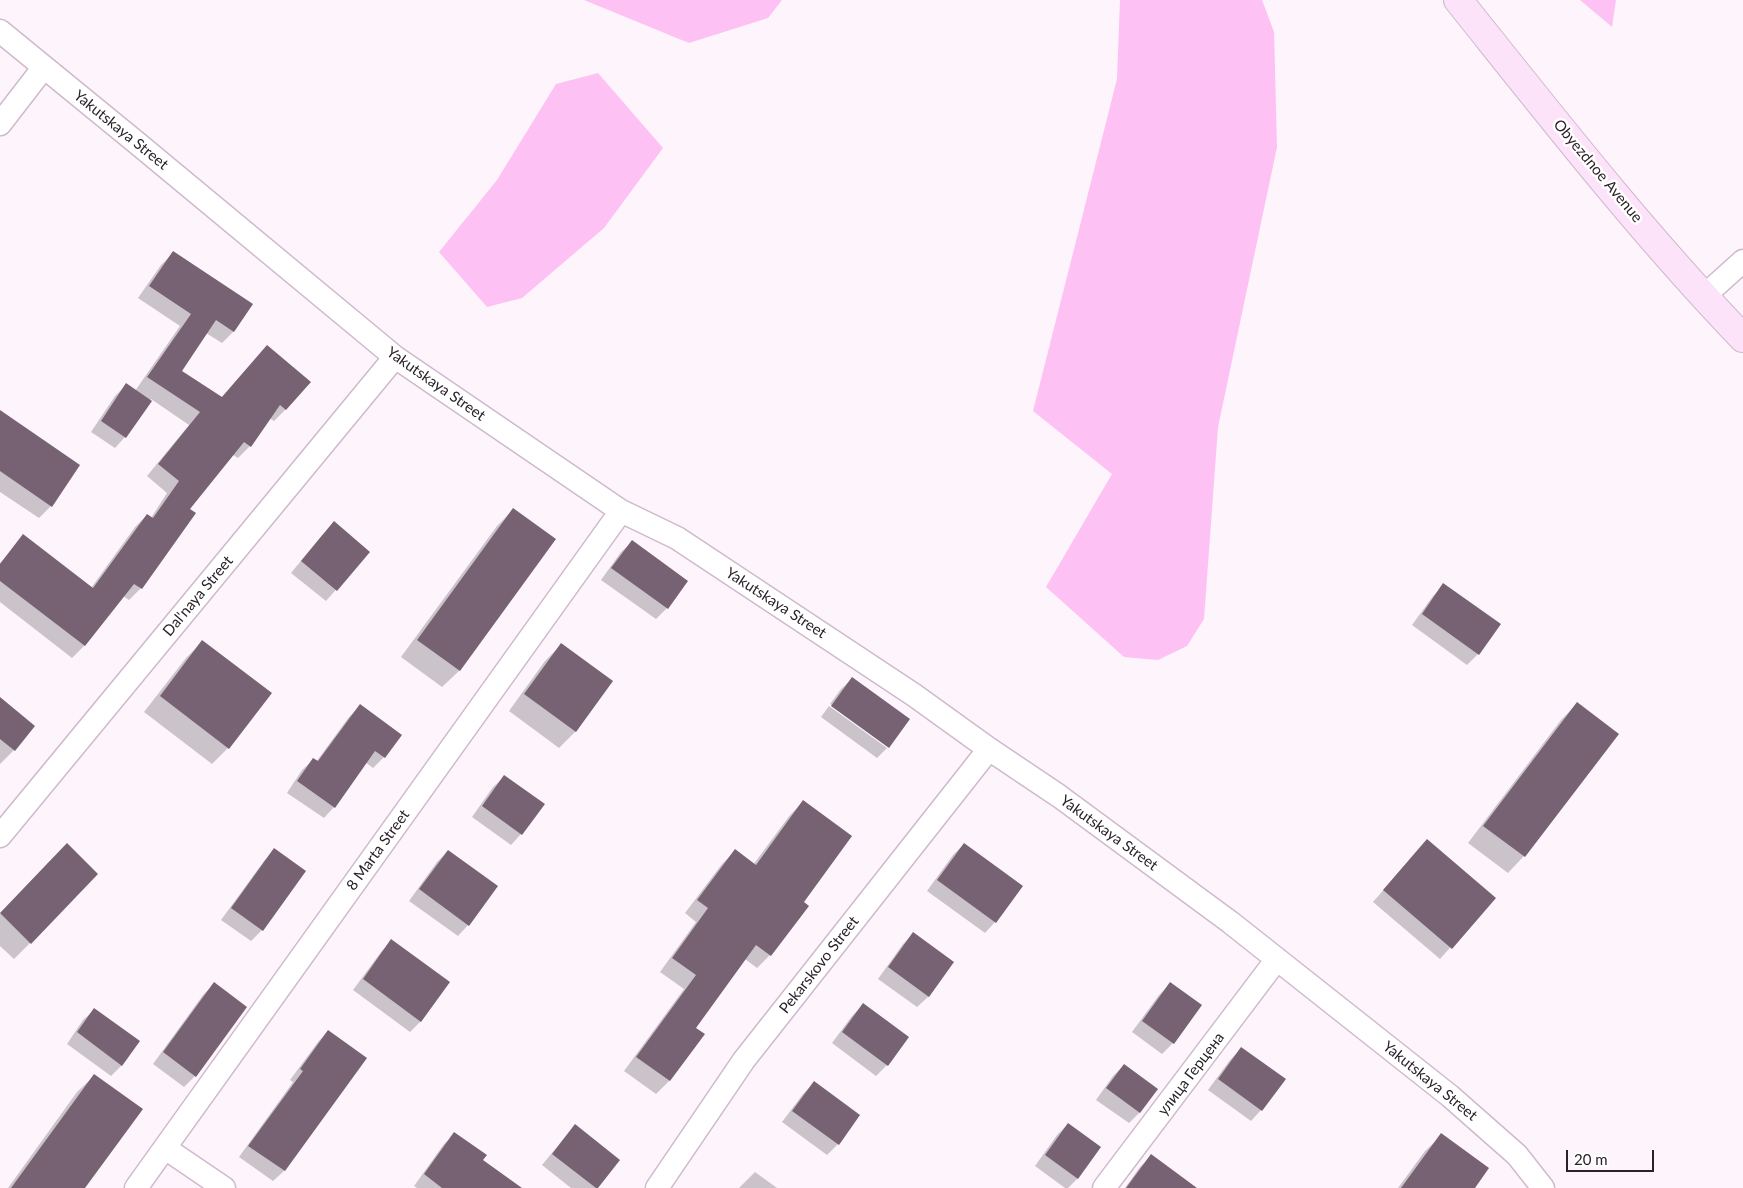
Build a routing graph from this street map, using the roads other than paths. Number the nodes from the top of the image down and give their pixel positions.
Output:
1 (1458, 0) edge
2 (0, 31) edge
3 (44, 68) junction
4 (0, 124) edge
5 (1743, 261) edge
6 (1704, 297) junction
7 (1743, 338) edge
8 (395, 357) junction
9 (620, 511) junction
10 (988, 749) junction
11 (0, 836) edge
12 (1277, 959) junction
13 (164, 1148) junction
14 (136, 1188) edge
15 (224, 1188) edge
16 (658, 1188) edge
17 (1104, 1188) edge
18 (1543, 1188) edge

1 - 6 main road, Obyezdnoe Avenue
2 - 3 street, Yakutskaya Street
3 - 4 street
3 - 8 street, Yakutskaya Street
5 - 6 street
6 - 7 main road, Obyezdnoe Avenue
8 - 9 street, Yakutskaya Street
8 - 11 street, Dal'naya Street
9 - 10 street, Yakutskaya Street
9 - 13 street, 8 Marta Street
10 - 12 street, Yakutskaya Street
10 - 16 street, Pekarskovo Street
12 - 17 street, улица Герцена
12 - 18 street, Yakutskaya Street
13 - 14 street, 8 Marta Street
13 - 15 street

